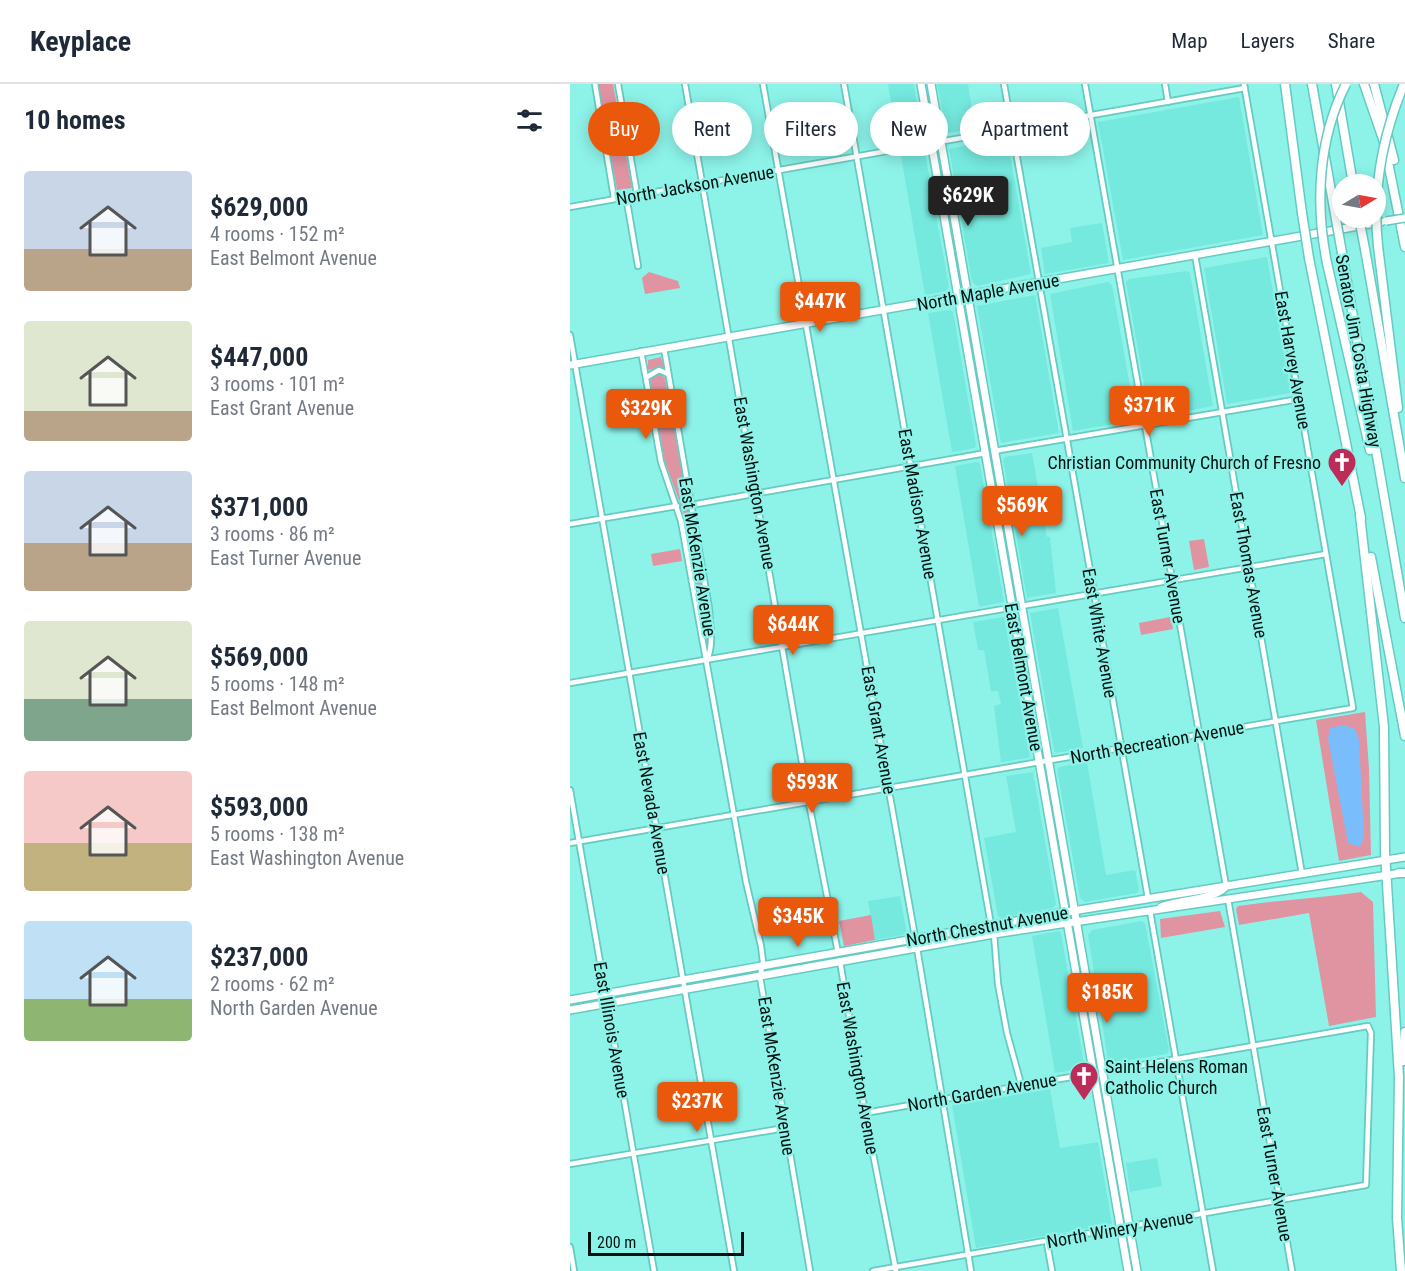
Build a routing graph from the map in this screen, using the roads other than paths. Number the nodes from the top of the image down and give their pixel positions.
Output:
1 (595, 84) edge
2 (618, 84) edge
3 (685, 84) edge
4 (763, 84) edge
5 (844, 84) edge
6 (921, 84) edge
7 (931, 84) edge
8 (1004, 84) edge
9 (1085, 84) edge
10 (1165, 84) edge
11 (1285, 84) edge
12 (1291, 84) edge
13 (1312, 84) edge
14 (1336, 84) edge
15 (1346, 84) edge
16 (1364, 84) edge
17 (1374, 84) edge
18 (1404, 84) edge
19 (1244, 86) edge
20 (924, 102) edge
21 (934, 102) edge
22 (1007, 102) edge
23 (1168, 102) junction
24 (1091, 115) junction
25 (870, 155) edge
26 (933, 156) edge
27 (944, 156) edge
28 (1016, 156) edge
29 (857, 157) junction
30 (778, 170) junction
31 (1351, 174) edge
32 (703, 183) junction
33 (637, 194) junction
34 (626, 196) junction
35 (614, 198) junction
36 (570, 207) edge
37 (1302, 213) junction
38 (1405, 218) edge
39 (1361, 228) edge
40 (1272, 242) junction
41 (1404, 242) edge
42 (1195, 255) junction
43 (638, 266) dead end
44 (1118, 269) junction
45 (1040, 283) junction
46 (968, 296) junction
47 (958, 297) junction
48 (885, 310) junction
49 (807, 323) junction
50 (570, 335) edge
51 (730, 336) junction
52 (664, 348) junction
53 (641, 351) junction
54 (573, 364) edge
55 (668, 374) junction
56 (646, 378) junction
57 (1299, 399) junction
58 (1222, 411) junction
59 (1145, 426) junction
60 (1067, 439) junction
61 (995, 450) junction
62 (985, 453) junction
63 (1405, 465) edge
64 (911, 466) junction
65 (1405, 478) edge
66 (833, 481) junction
67 (757, 494) junction
68 (691, 505) junction
69 (677, 506) junction
70 (1386, 510) junction
71 (1360, 515) junction
72 (602, 518) junction
73 (570, 524) edge
74 (1326, 554) junction
75 (1249, 566) junction
76 (1172, 580) junction
77 (1093, 594) junction
78 (1022, 605) junction
79 (1012, 607) junction
80 (1405, 618) edge
81 (938, 621) junction
82 (861, 633) junction
83 (784, 646) junction
84 (707, 660) junction
85 (630, 673) junction
86 (570, 683) edge
87 (1353, 708) joint
88 (1276, 721) junction
89 (1199, 734) junction
90 (1405, 736) edge
91 (1121, 748) junction
92 (1049, 761) junction
93 (1039, 763) junction
94 (965, 776) junction
95 (889, 788) junction
96 (570, 790) edge
97 (809, 803) junction
98 (734, 816) junction
99 (656, 828) junction
100 (579, 842) junction
101 (570, 843) edge
102 (1405, 857) edge
103 (1386, 860) junction
104 (1403, 873) edge
105 (1302, 874) junction
106 (1387, 875) junction
107 (1226, 886) junction
108 (1148, 898) junction
109 (1228, 900) junction
110 (1075, 911) junction
111 (1150, 911) junction
112 (1065, 912) junction
113 (1077, 922) junction
114 (1067, 924) junction
115 (991, 925) junction
116 (994, 934) junction
117 (915, 939) junction
118 (917, 948) junction
119 (838, 953) junction
120 (840, 962) junction
121 (762, 967) junction
122 (760, 977) junction
123 (683, 980) junction
124 (685, 990) junction
125 (606, 994) junction
126 (570, 1000) edge
127 (608, 1004) junction
128 (570, 1010) edge
129 (1405, 1032) edge
130 (1253, 1045) junction
131 (1176, 1058) junction
132 (1103, 1072) junction
133 (1093, 1073) junction
134 (1021, 1084) junction
135 (941, 1099) junction
136 (865, 1113) junction
137 (1400, 1115) junction
138 (785, 1128) junction
139 (710, 1140) junction
140 (633, 1153) junction
141 (570, 1164) edge
142 (1366, 1185) joint
143 (1280, 1200) junction
144 (1203, 1214) junction
145 (1130, 1228) junction
146 (1120, 1230) junction
147 (1047, 1243) junction
148 (570, 1247) edge
149 (968, 1256) junction
150 (895, 1269) edge
151 (574, 1271) edge
152 (654, 1271) edge
153 (734, 1271) edge
154 (810, 1271) edge
155 (873, 1271) edge
156 (971, 1271) edge
157 (1052, 1271) edge
158 (1128, 1271) edge
159 (1137, 1271) edge
160 (1213, 1271) edge
161 (1292, 1271) edge
162 (1401, 1271) edge

1 - 35 street
2 - 33 street
3 - 32 street, East Washington Avenue
4 - 30 street, East Grant Avenue
5 - 29 street, East Madison Avenue
6 - 20 main road, East Belmont Avenue
7 - 21 main road, East Belmont Avenue
8 - 22 street, East White Avenue
9 - 24 street, East Turner Avenue
10 - 23 street
11 - 37 highway
12 - 37 highway
13 - 70 highway, Senator Jim Costa Highway, bridge
14 - 31 highway
15 - 70 highway, bridge
16 - 41 highway
17 - 41 highway
18 - 63 highway, bridge
19 - 23 street, North Jackson Avenue
19 - 40 street, East Harvey Avenue
23 - 24 street, North Jackson Avenue
24 - 44 street, East Turner Avenue
25 - 29 street, North Jackson Avenue
26 - 47 main road, East Belmont Avenue
27 - 46 main road, East Belmont Avenue
28 - 45 street, East White Avenue
29 - 30 street, North Jackson Avenue
29 - 48 street, East Madison Avenue
30 - 32 street, North Jackson Avenue
30 - 49 street, East Grant Avenue
32 - 33 street, North Jackson Avenue
32 - 51 street, East Washington Avenue
33 - 34 street, North Jackson Avenue
34 - 35 street, North Jackson Avenue
34 - 43 street
35 - 36 street, North Jackson Avenue
37 - 71 highway, bridge
38 - 40 main road, North Maple Avenue, bridge
39 - 65 highway, Senator Jim Costa Highway, bridge
40 - 42 main road, North Maple Avenue
40 - 57 street, East Harvey Avenue
42 - 44 main road, North Maple Avenue
42 - 58 street, East Thomas Avenue
44 - 45 main road, North Maple Avenue
44 - 59 street, East Turner Avenue
45 - 46 main road, North Maple Avenue
45 - 60 street, East White Avenue
46 - 47 main road, North Maple Avenue
46 - 61 main road, East Belmont Avenue
47 - 48 main road, North Maple Avenue
47 - 62 main road, East Belmont Avenue
48 - 49 main road, North Maple Avenue
48 - 64 street, East Madison Avenue
49 - 51 main road, North Maple Avenue
49 - 66 street, East Grant Avenue
50 - 54 street, East Nevada Avenue
51 - 52 main road, North Maple Avenue
51 - 67 street, East Washington Avenue
52 - 53 main road, North Maple Avenue
52 - 55 street, East McKenzie Avenue
53 - 54 main road, North Maple Avenue
53 - 56 street, East McKenzie Avenue
54 - 72 street, East Nevada Avenue
55 - 56 street
55 - 68 street, East McKenzie Avenue
56 - 69 street, East McKenzie Avenue
57 - 58 street
57 - 74 street, East Harvey Avenue
58 - 59 street
58 - 75 street, East Thomas Avenue
59 - 60 street
59 - 76 street, East Turner Avenue
60 - 61 street
60 - 77 street, East White Avenue
61 - 62 street
61 - 78 main road, East Belmont Avenue
62 - 64 street
62 - 79 main road, East Belmont Avenue
64 - 66 street
64 - 81 street, East Madison Avenue
66 - 67 street
66 - 82 street, East Grant Avenue
67 - 68 street
67 - 83 street, East Washington Avenue
68 - 84 street, East McKenzie Avenue
69 - 72 street
69 - 84 street, East McKenzie Avenue
70 - 80 highway, Senator Jim Costa Highway
71 - 90 highway
71 - 103 highway
72 - 73 street
72 - 85 street, East Nevada Avenue
74 - 75 street
74 - 87 street, East Harvey Avenue
75 - 76 street
75 - 88 street, East Thomas Avenue
76 - 77 street
76 - 89 street, East Turner Avenue
77 - 78 street
77 - 91 street, East White Avenue
78 - 79 street
78 - 92 main road, East Belmont Avenue
79 - 81 street
79 - 93 main road, East Belmont Avenue
81 - 82 street
81 - 94 street, East Madison Avenue
82 - 83 street
82 - 95 street, East Grant Avenue
83 - 84 street
83 - 97 street, East Washington Avenue
84 - 85 street
84 - 98 street, East McKenzie Avenue
85 - 86 street
85 - 99 street, East Nevada Avenue
87 - 88 street, North Recreation Avenue
88 - 89 street, North Recreation Avenue
88 - 105 street, East Thomas Avenue
89 - 91 street, North Recreation Avenue
89 - 107 street, East Turner Avenue
91 - 92 street, North Recreation Avenue
91 - 108 street, East White Avenue
92 - 93 street, North Recreation Avenue
92 - 110 main road, East Belmont Avenue
93 - 94 street, North Recreation Avenue
93 - 112 main road, East Belmont Avenue
94 - 95 street, North Recreation Avenue
94 - 115 street, East Madison Avenue
95 - 97 street, North Recreation Avenue
95 - 117 street, East Grant Avenue
96 - 100 street, East Illinois Avenue
97 - 98 street, North Recreation Avenue
97 - 119 street, East Washington Avenue
98 - 99 street, North Recreation Avenue
98 - 121 street, East McKenzie Avenue
99 - 100 street, North Recreation Avenue
99 - 123 street, East Nevada Avenue
100 - 101 street, North Recreation Avenue
100 - 125 street, East Illinois Avenue
102 - 103 main road, North Chestnut Avenue
103 - 105 main road, North Chestnut Avenue
103 - 106 highway
104 - 106 main road, North Chestnut Avenue
105 - 107 main road, North Chestnut Avenue
106 - 109 main road, North Chestnut Avenue
106 - 137 highway
107 - 108 main road, North Chestnut Avenue
107 - 111 main road
108 - 110 main road, North Chestnut Avenue
109 - 111 main road, North Chestnut Avenue
109 - 130 street, East Turner Avenue
110 - 112 main road, North Chestnut Avenue
110 - 113 main road, East Belmont Avenue
111 - 113 main road, North Chestnut Avenue
111 - 131 street
112 - 114 main road, East Belmont Avenue
112 - 115 main road, North Chestnut Avenue
113 - 114 main road, North Chestnut Avenue
113 - 132 main road, East Belmont Avenue
114 - 116 main road, North Chestnut Avenue
114 - 133 main road, East Belmont Avenue
115 - 117 main road, North Chestnut Avenue
116 - 118 main road, North Chestnut Avenue
116 - 134 street
117 - 118 street, East Grant Avenue
117 - 119 main road, North Chestnut Avenue
118 - 120 main road, North Chestnut Avenue
118 - 135 street, East Grant Avenue
119 - 120 street, East Washington Avenue
119 - 121 main road, North Chestnut Avenue
120 - 122 main road, North Chestnut Avenue
120 - 136 street, East Washington Avenue
121 - 122 street, East McKenzie Avenue
121 - 123 main road, North Chestnut Avenue
122 - 124 main road, North Chestnut Avenue
122 - 138 street, East McKenzie Avenue
123 - 124 street, East Nevada Avenue
123 - 125 main road, North Chestnut Avenue
124 - 127 main road, North Chestnut Avenue
124 - 139 street, East Nevada Avenue
125 - 126 main road, North Chestnut Avenue
125 - 127 street, East Illinois Avenue
127 - 128 main road, North Chestnut Avenue
127 - 140 street, East Illinois Avenue
129 - 137 highway
130 - 131 street, North Garden Avenue
130 - 142 street, North Garden Avenue
130 - 143 street, East Turner Avenue
131 - 132 street, North Garden Avenue
131 - 144 street
132 - 133 street, North Garden Avenue
132 - 145 main road, East Belmont Avenue
133 - 134 street, North Garden Avenue
133 - 146 main road, East Belmont Avenue
134 - 135 street, North Garden Avenue
135 - 136 street, North Garden Avenue
135 - 149 street, East Grant Avenue
136 - 150 street, East Washington Avenue
137 - 162 highway
138 - 139 street
138 - 154 street, East McKenzie Avenue
139 - 140 street
139 - 153 street, East Nevada Avenue
140 - 141 street
140 - 152 street, East Illinois Avenue
142 - 143 street, North Winery Avenue
143 - 144 street, North Winery Avenue
143 - 161 street, East Turner Avenue
144 - 145 street, North Winery Avenue
144 - 160 street
145 - 146 street, North Winery Avenue
145 - 159 main road, East Belmont Avenue
146 - 147 street, North Winery Avenue
146 - 158 main road, East Belmont Avenue
147 - 149 street, North Winery Avenue
147 - 157 street
148 - 151 street
149 - 150 street, North Winery Avenue
149 - 156 street, East Grant Avenue
150 - 155 street, North Winery Avenue

